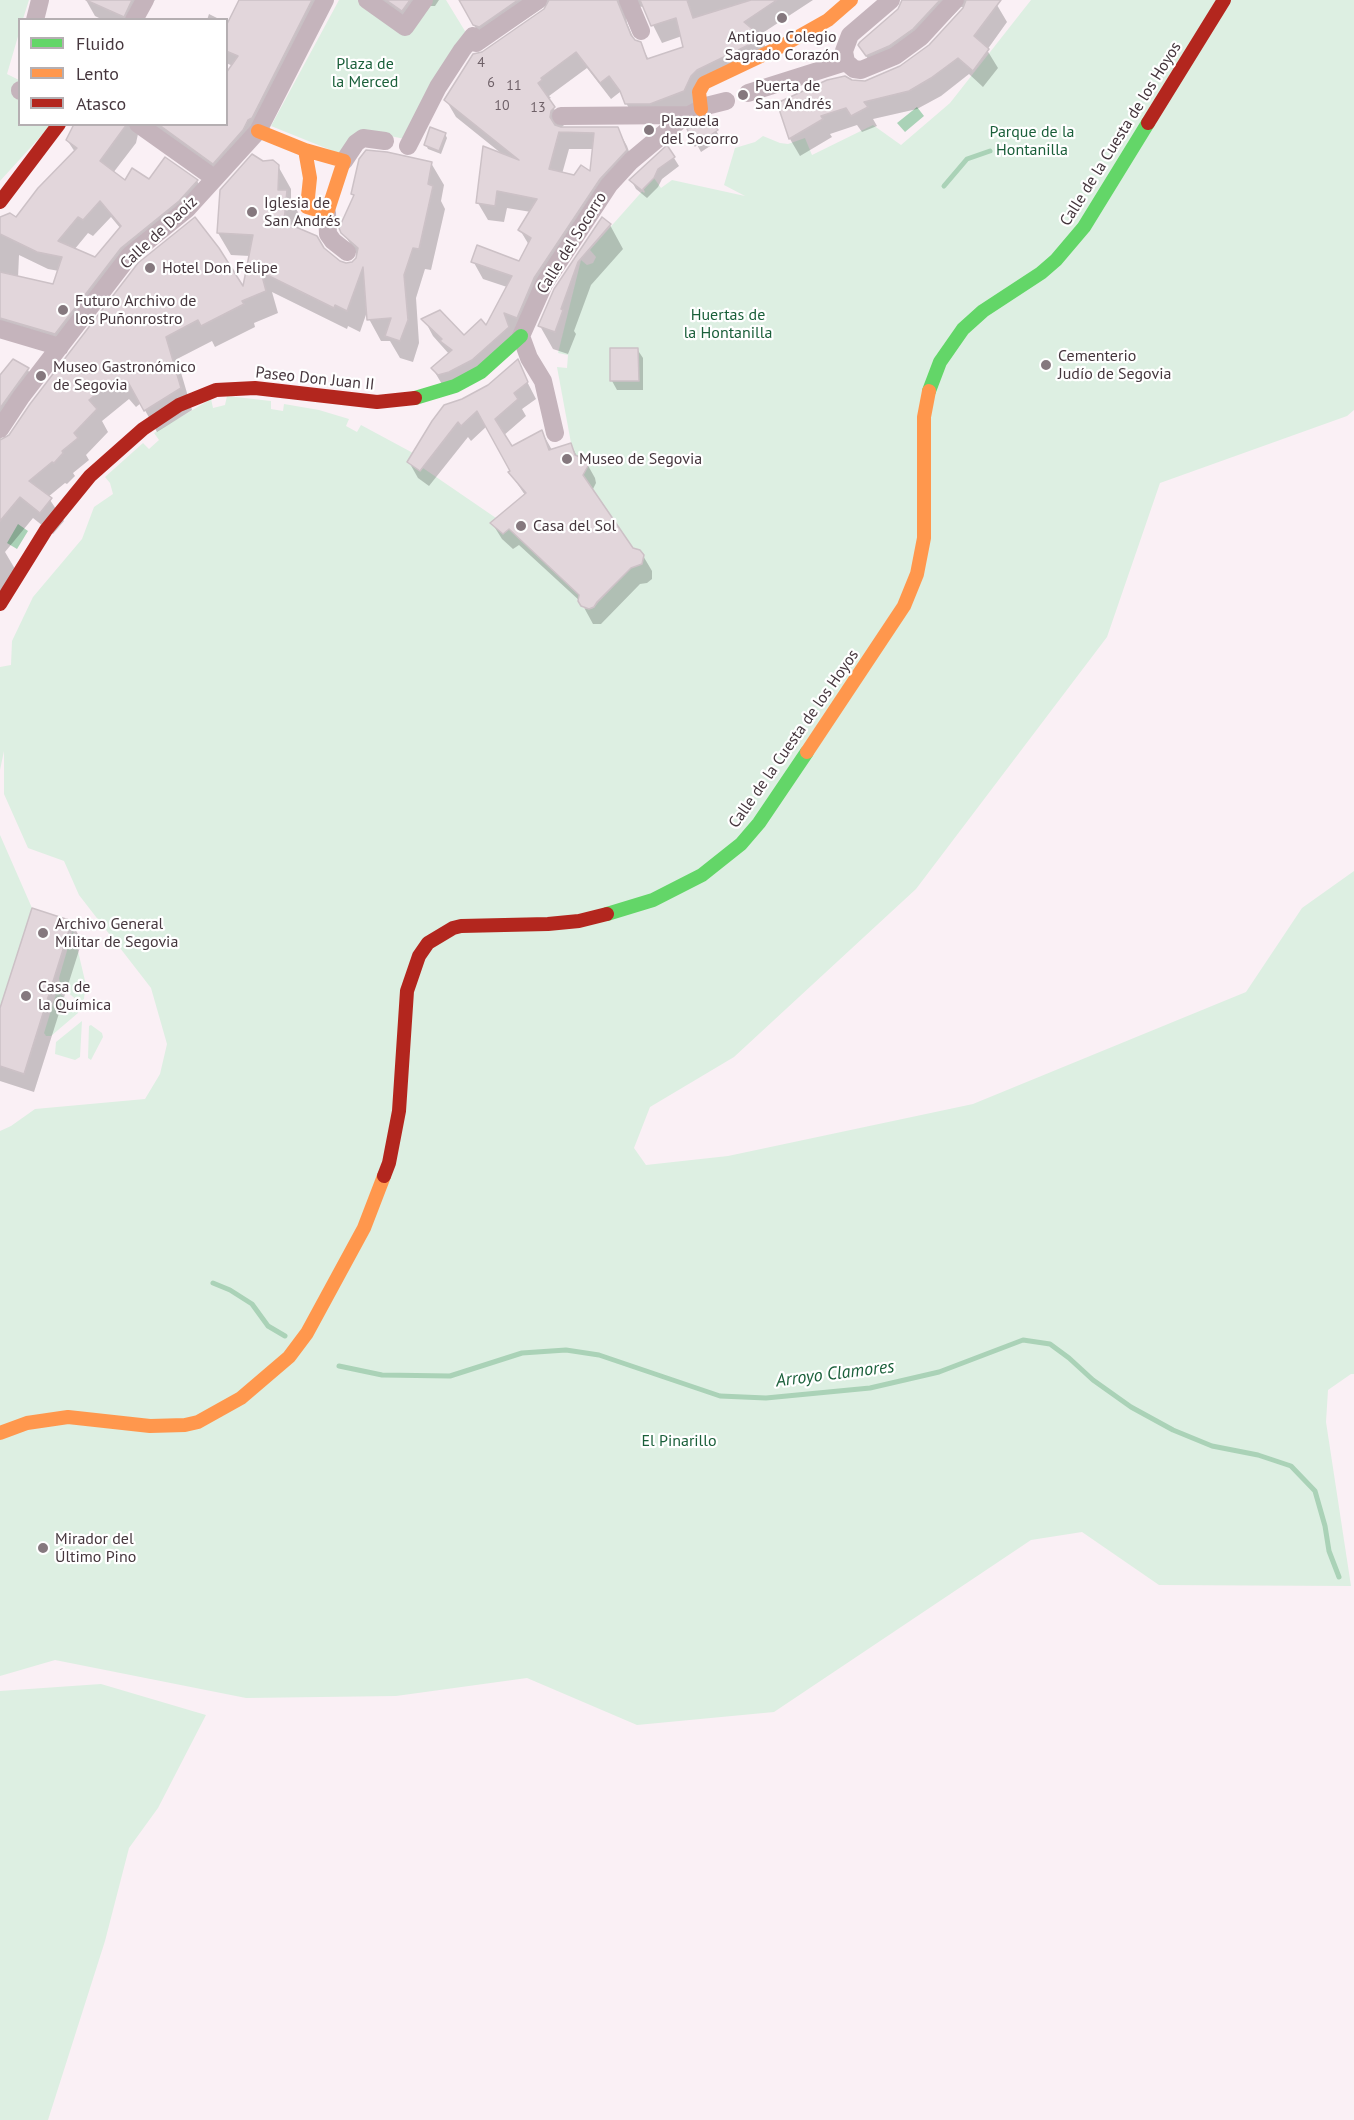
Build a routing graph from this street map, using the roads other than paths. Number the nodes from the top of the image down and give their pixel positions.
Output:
1 (40, 0) edge
2 (145, 0) edge
3 (325, 0) edge
4 (367, 0) edge
5 (424, 0) edge
6 (538, 0) edge
7 (628, 0) edge
8 (851, 0) edge
9 (891, 0) edge
10 (955, 0) edge
11 (1224, 0) edge
12 (36, 18) edge
13 (135, 18) edge
14 (641, 31) dead end
15 (846, 62) junction
16 (748, 93) dead end
17 (726, 101) dead end
18 (695, 112) junction
19 (561, 116) dead end
20 (57, 126) edge
21 (141, 126) edge
22 (258, 131) junction
23 (385, 141) dead end
24 (408, 146) dead end
25 (305, 150) junction
26 (345, 160) junction
27 (214, 178) junction
28 (0, 202) edge
29 (327, 213) junction
30 (347, 252) dead end
31 (0, 329) edge
32 (521, 336) junction
33 (60, 347) junction
34 (0, 429) edge
35 (555, 433) dead end
36 (0, 604) edge
37 (0, 1433) edge

1 - 12 street
2 - 13 street
3 - 22 street, Calle de Daoíz
4 - 5 street
6 - 24 street
7 - 14 street
8 - 18 main road
9 - 15 street
10 - 15 street
11 - 37 main road, Calle de la Cuesta de los Hoyos
15 - 16 street
17 - 18 street
18 - 19 street
18 - 32 street, Calle del Socorro
20 - 28 main road
21 - 27 street
22 - 25 main road
22 - 27 street, Calle de Daoíz
23 - 26 street
25 - 26 main road
25 - 29 main road
26 - 29 main road
27 - 33 street, Calle de Daoíz
29 - 30 street
31 - 33 street
32 - 35 street
32 - 36 main road, Paseo Don Juan II
33 - 34 street, Calle de Daoíz

